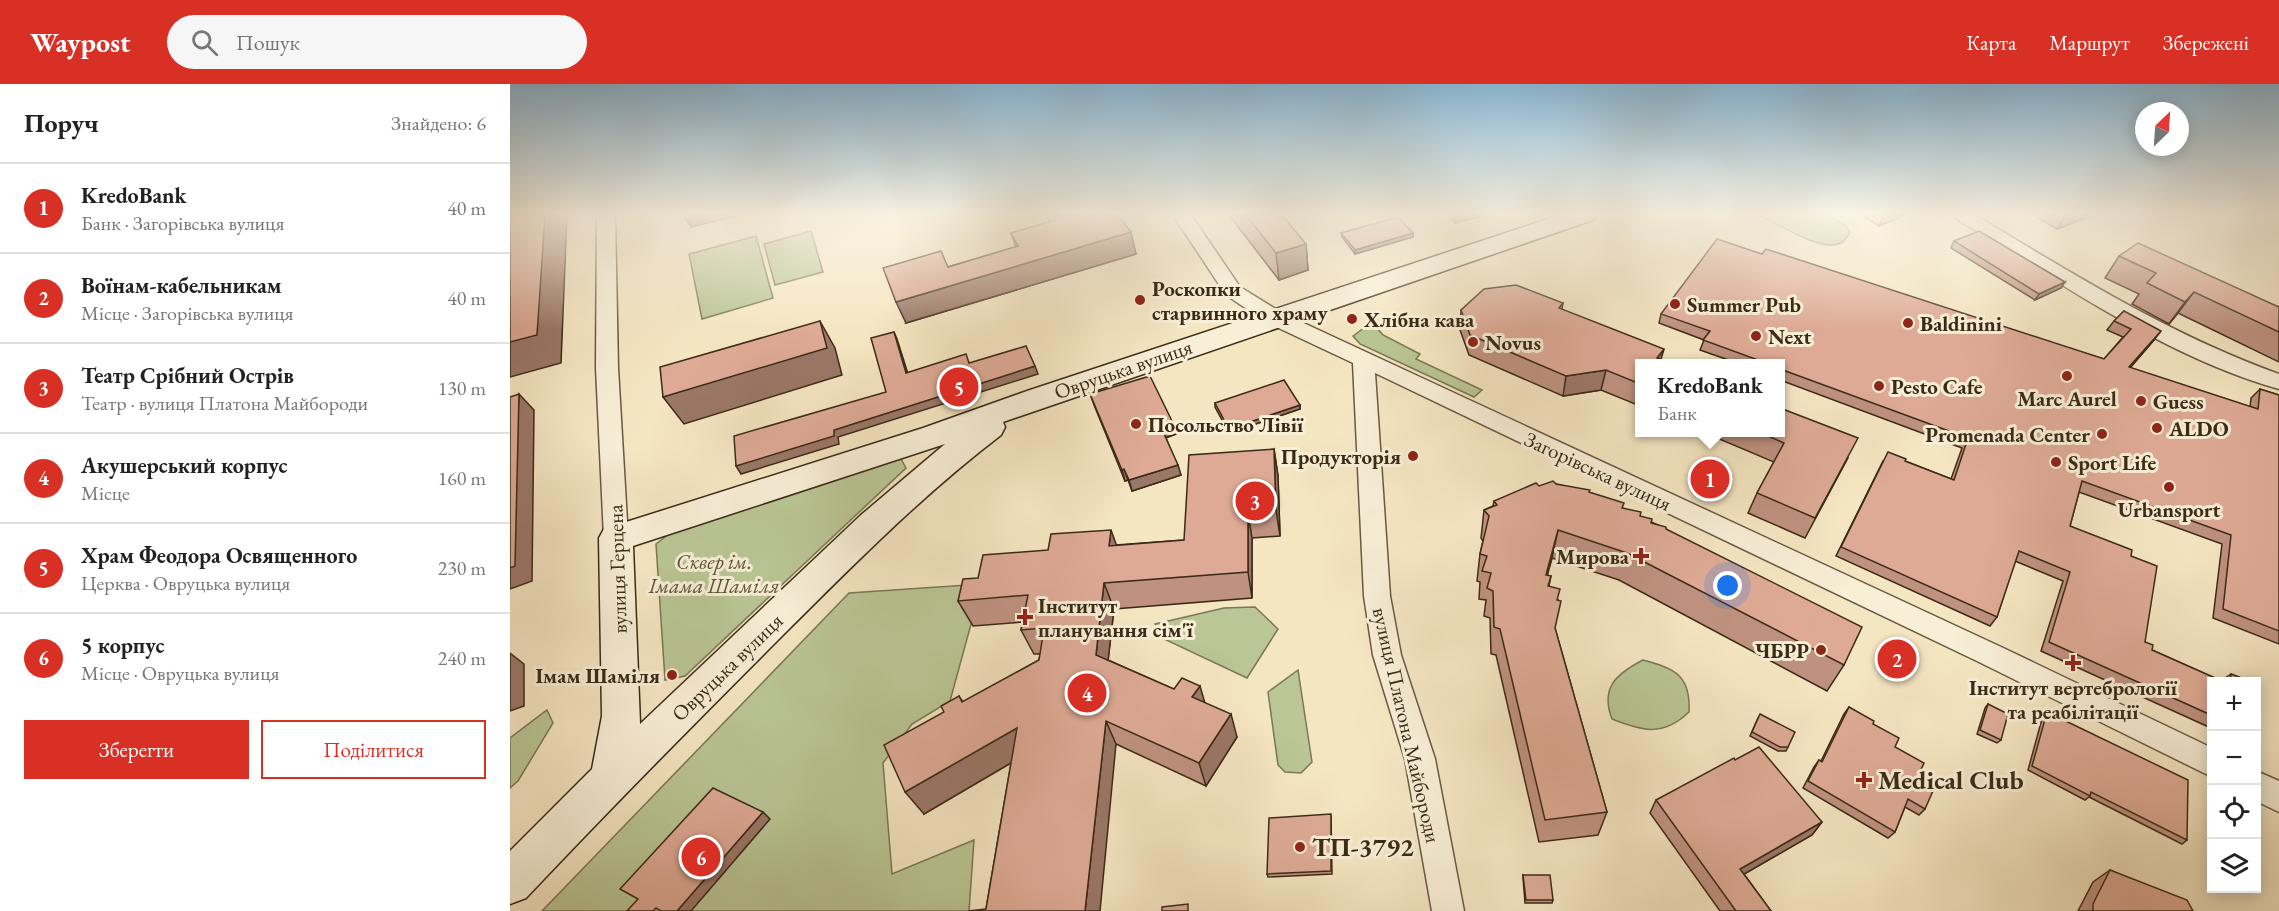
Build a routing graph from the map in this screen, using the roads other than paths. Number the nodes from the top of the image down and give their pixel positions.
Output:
1 (606, 254) edge
2 (1208, 254) edge
3 (1468, 254) edge
4 (2026, 254) edge
5 (1275, 318) junction
6 (1363, 359) junction
7 (2279, 382) edge
8 (1038, 398) junction
9 (616, 538) junction
10 (2207, 761) edge
11 (611, 779) junction
12 (2261, 788) edge
13 (2279, 797) edge
14 (565, 826) junction
15 (510, 853) edge
16 (510, 882) edge
17 (1448, 911) edge

1 - 9 street, вулиця Герцена
2 - 5 street, Загорівська вулиця
3 - 5 street, Овруцька вулиця
4 - 7 street
5 - 6 street, Загорівська вулиця
5 - 8 street, Овруцька вулиця
6 - 10 street, Загорівська вулиця
6 - 17 street, вулиця Платона Майбороди
8 - 9 street, Овруцька вулиця
8 - 11 street, Овруцька вулиця
9 - 11 street, вулиця Герцена
11 - 14 street
12 - 13 street
14 - 15 street
14 - 16 street

